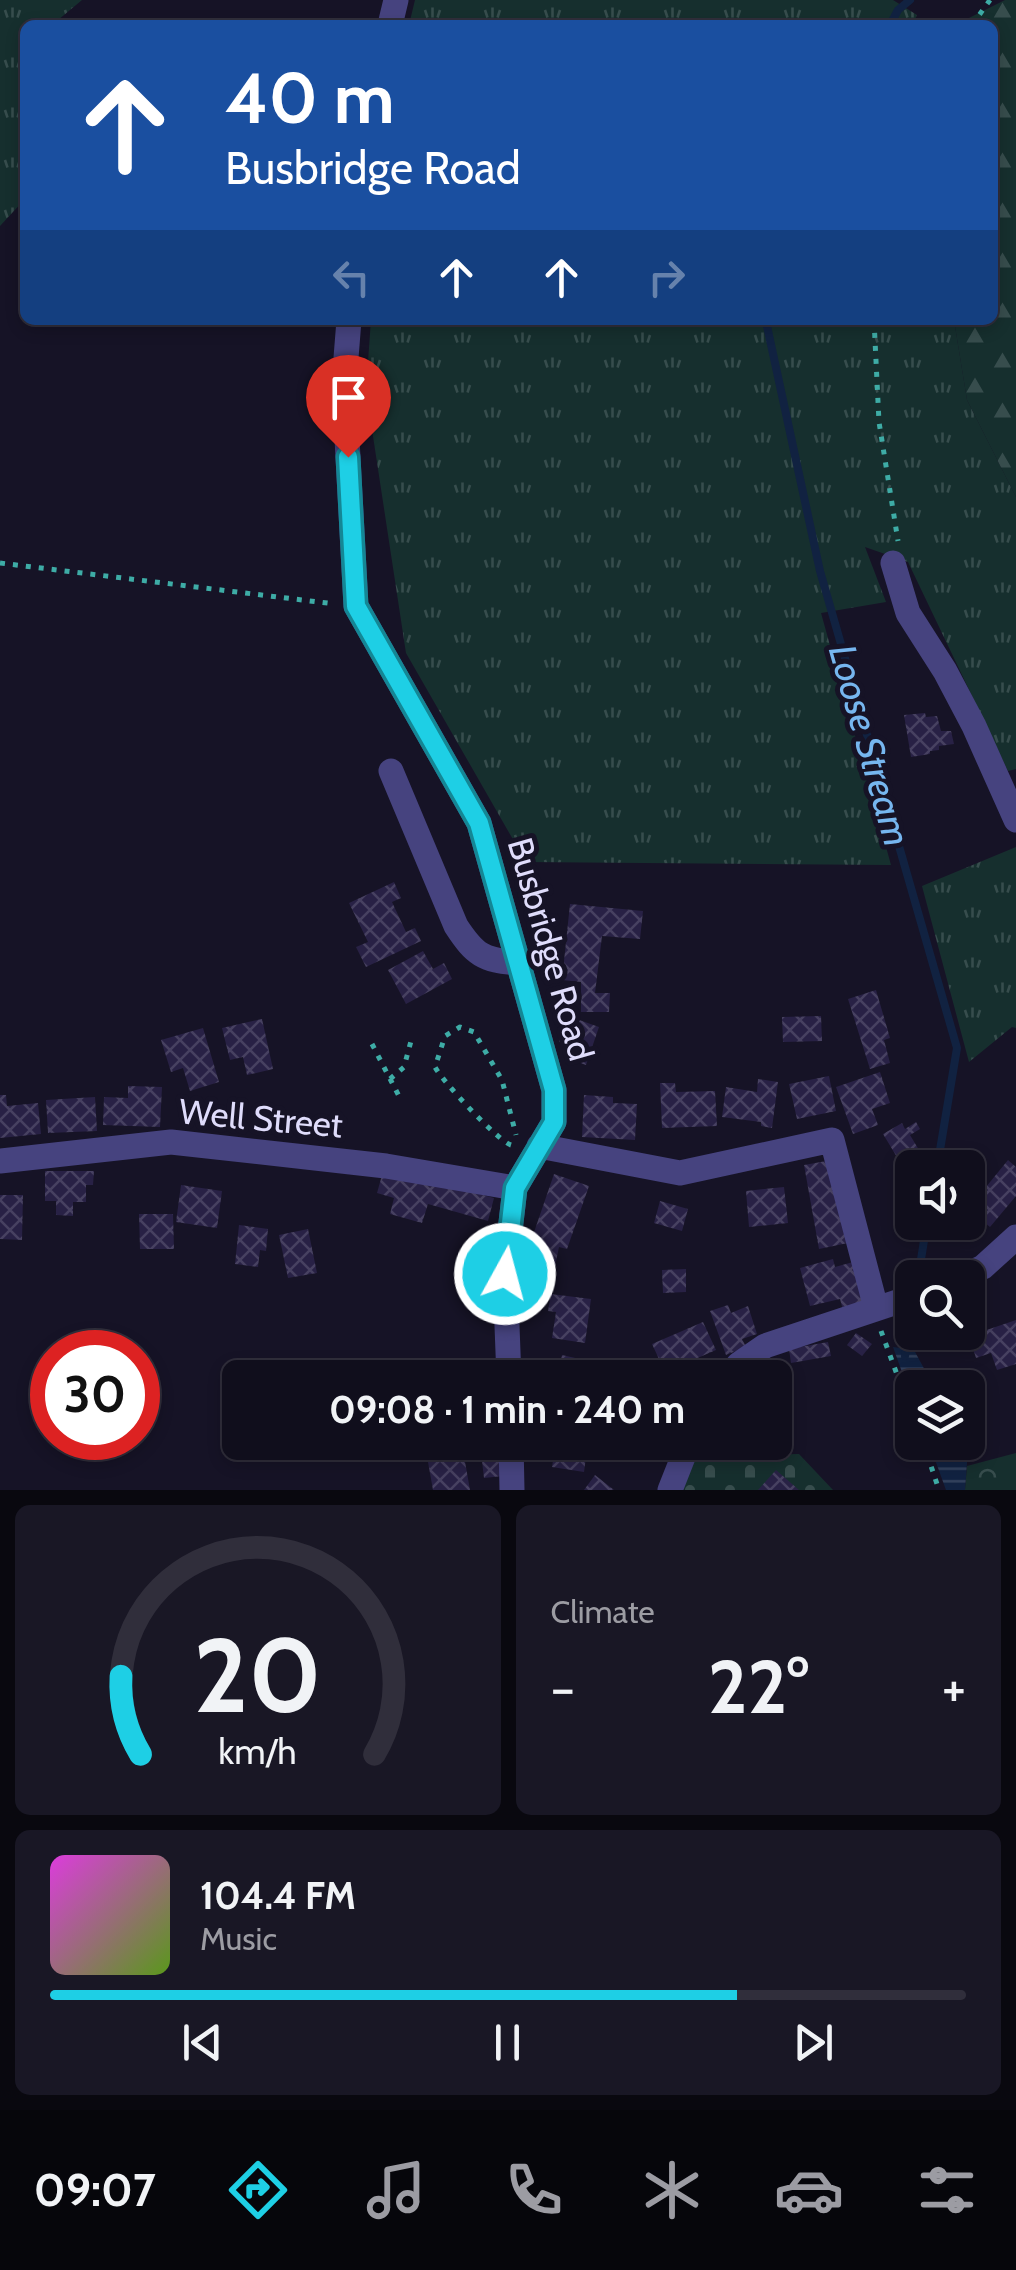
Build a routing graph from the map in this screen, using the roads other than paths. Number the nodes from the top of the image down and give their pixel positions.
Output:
1 (350, 325) edge
2 (892, 564) road end
3 (390, 770) dead end
4 (1016, 820) edge
5 (517, 962) junction
6 (532, 1146) junction
7 (0, 1161) edge
8 (515, 1188) junction
9 (1016, 1237) edge
10 (985, 1264) edge
11 (895, 1302) edge
12 (876, 1308) junction
13 (508, 1360) edge
14 (744, 1360) edge
15 (511, 1460) edge
16 (682, 1460) edge
17 (512, 1490) edge
18 (670, 1490) edge

1 - 5 street, Busbridge Road
2 - 4 street
3 - 5 street
5 - 6 street, Busbridge Road
6 - 8 street, Busbridge Road
6 - 12 street
7 - 8 street, Well Street
8 - 13 street
9 - 10 street
11 - 12 street
12 - 14 street
15 - 17 street
16 - 18 street

